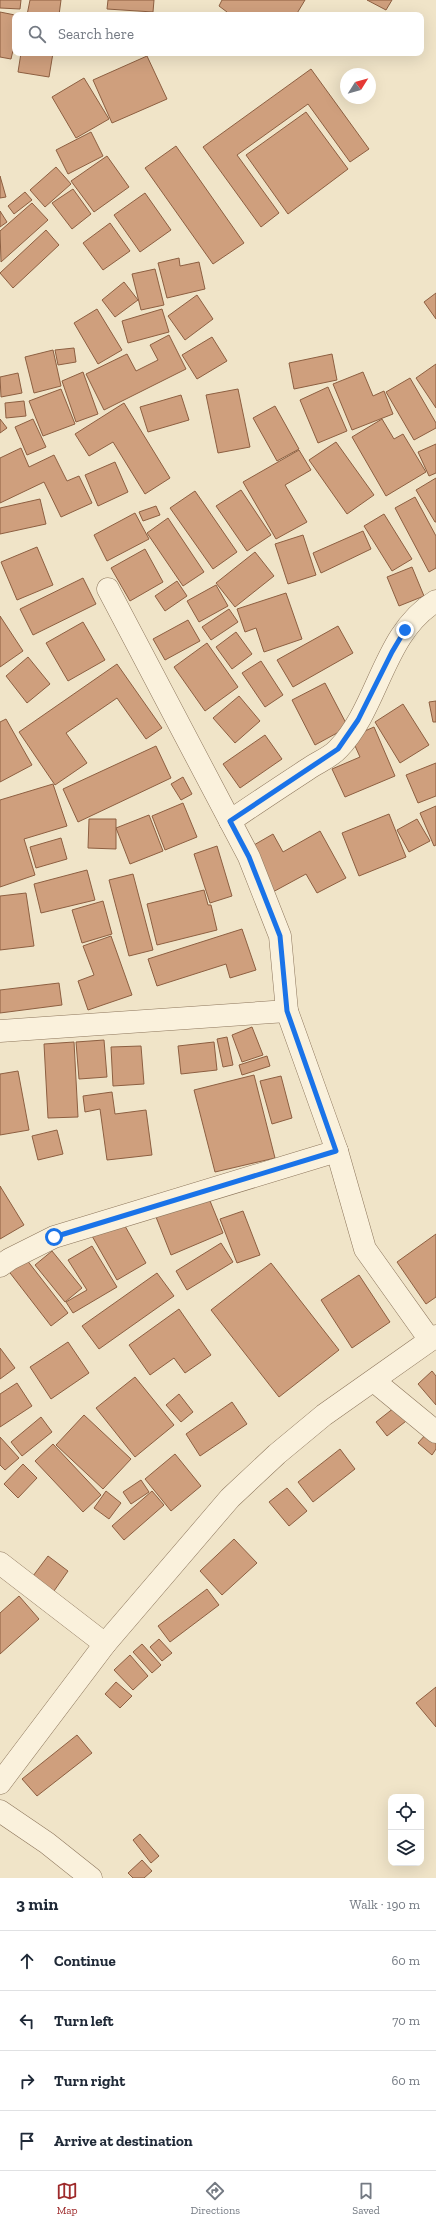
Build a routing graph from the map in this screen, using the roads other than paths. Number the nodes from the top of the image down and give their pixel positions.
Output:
1 (108, 589) dead end
2 (436, 601) edge
3 (230, 821) junction
4 (287, 1011) junction
5 (0, 1031) edge
6 (336, 1151) junction
7 (0, 1266) edge
8 (433, 1338) edge
9 (374, 1381) junction
10 (436, 1432) edge
11 (0, 1563) edge
12 (105, 1644) junction
13 (0, 1783) edge
14 (0, 1812) edge
15 (91, 1878) edge

1 - 3 street
2 - 3 street
3 - 4 street
4 - 5 street
4 - 6 street
6 - 7 street
6 - 8 street
8 - 9 street
9 - 10 street
9 - 12 street
11 - 12 street
12 - 13 street
14 - 15 street

